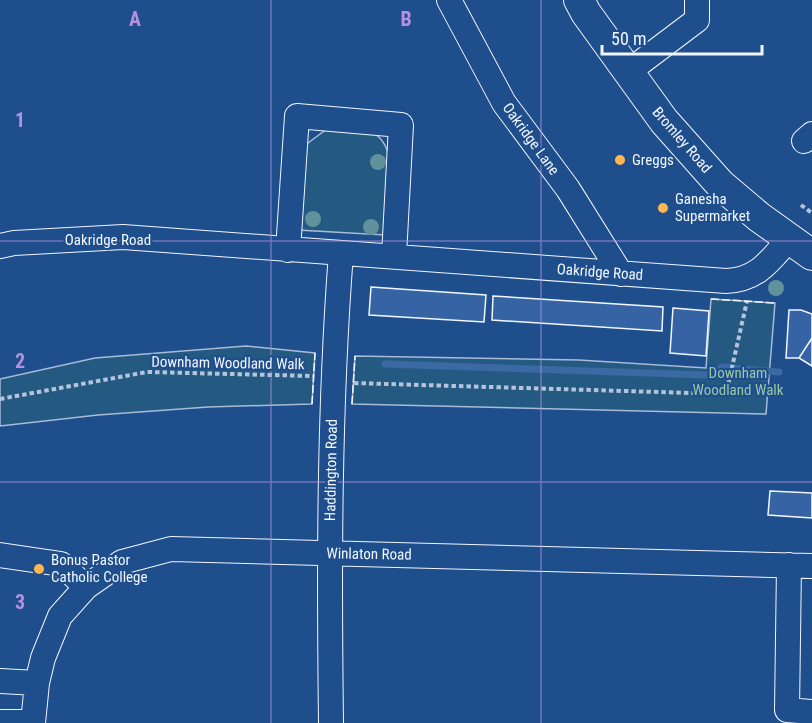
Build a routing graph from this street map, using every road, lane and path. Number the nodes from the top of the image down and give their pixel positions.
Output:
1 (449, 0) edge
2 (579, 0) edge
3 (697, 0) edge
4 (628, 72) junction
5 (801, 205) dead end
6 (812, 213) edge
7 (0, 246) edge
8 (800, 247) edge
9 (288, 250) junction
10 (341, 253) junction
11 (394, 256) junction
12 (621, 274) junction
13 (747, 301) dead end
14 (313, 376) dead end
15 (353, 383) dead end
16 (0, 399) edge
17 (329, 553) junction
18 (0, 555) edge
19 (801, 565) edge
20 (86, 587) junction
21 (0, 681) edge
22 (37, 683) junction
23 (812, 712) edge
24 (0, 722) edge
25 (33, 722) edge
26 (331, 723) edge

1 - 12 street, Oakridge Lane
2 - 4 main road, Bromley Road
3 - 4 street
4 - 8 main road, Bromley Road
5 - 6 path
7 - 9 street, Oakridge Road
8 - 12 street, Oakridge Road
9 - 10 street, Oakridge Road
9 - 11 street
10 - 11 street, Oakridge Road
10 - 17 street, Haddington Road
11 - 12 street, Oakridge Road
13 - 15 path
14 - 16 path, Downham Woodland Walk
17 - 19 street, Winlaton Road
17 - 20 street, Winlaton Road
17 - 26 street, Haddington Road
18 - 20 street
19 - 23 street
20 - 22 street, Winlaton Road
21 - 22 street
22 - 25 street, Winlaton Road
24 - 25 street

